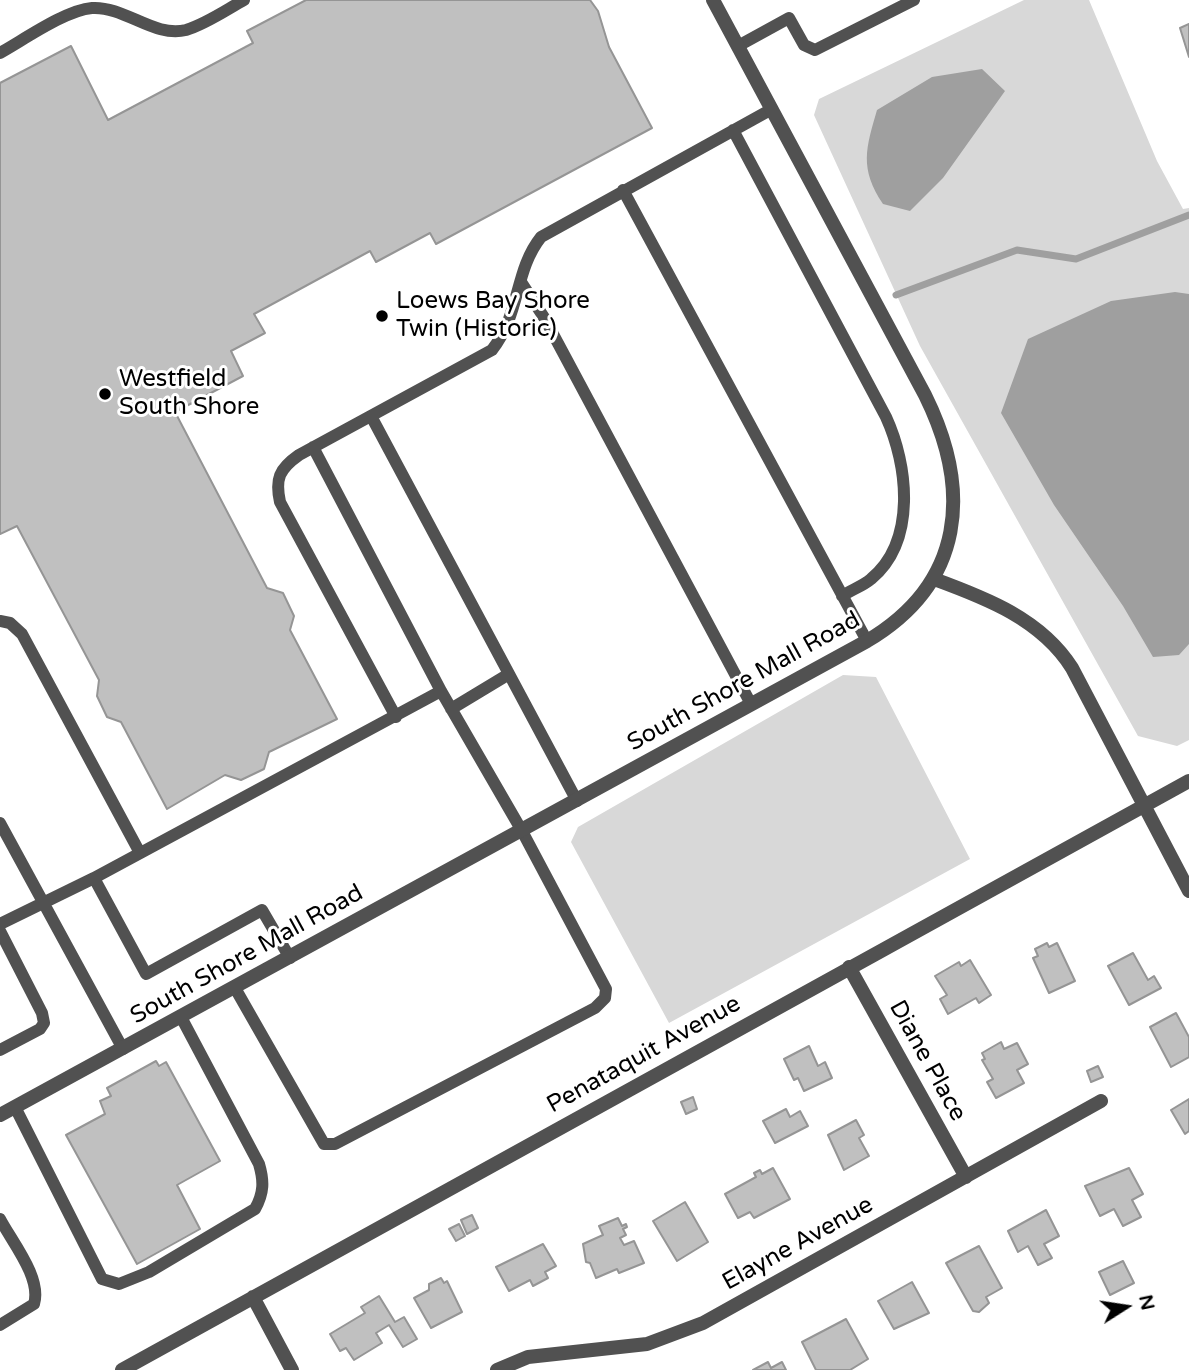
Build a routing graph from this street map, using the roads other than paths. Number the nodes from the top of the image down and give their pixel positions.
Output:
1 (244, 0) edge
2 (713, 0) edge
3 (914, 0) edge
4 (738, 46) junction
5 (0, 52) edge
6 (772, 109) junction
7 (733, 130) junction
8 (623, 190) junction
9 (521, 282) junction
10 (371, 416) junction
11 (313, 447) junction
12 (934, 579) junction
13 (842, 596) junction
14 (0, 621) edge
15 (867, 641) junction
16 (509, 674) junction
17 (441, 691) junction
18 (751, 704) junction
19 (451, 709) junction
20 (397, 717) junction
21 (1189, 781) edge
22 (577, 801) junction
23 (1142, 807) junction
24 (0, 824) edge
25 (522, 831) junction
26 (140, 853) junction
27 (94, 878) junction
28 (1189, 891) edge
29 (44, 903) junction
30 (0, 924) edge
31 (0, 931) edge
32 (290, 958) junction
33 (849, 967) junction
34 (234, 988) junction
35 (181, 1017) junction
36 (122, 1049) junction
37 (0, 1050) edge
38 (1101, 1101) dead end
39 (15, 1107) junction
40 (0, 1115) edge
41 (966, 1177) junction
42 (0, 1219) edge
43 (253, 1297) junction
44 (0, 1325) edge
45 (122, 1370) edge
46 (292, 1370) edge
47 (497, 1370) edge

1 - 5 lane
2 - 4 street, South Shore Mall Road
3 - 4 lane
4 - 6 street, South Shore Mall Road
6 - 7 lane
6 - 12 street, South Shore Mall Road
7 - 8 lane
7 - 13 lane
8 - 9 lane
8 - 13 lane
9 - 10 lane
9 - 18 lane
10 - 11 lane
10 - 16 lane
11 - 17 lane
11 - 20 lane
12 - 15 street, South Shore Mall Road
12 - 23 street
13 - 15 lane
14 - 26 lane
15 - 18 street, South Shore Mall Road
16 - 19 lane
16 - 22 lane
17 - 19 lane
17 - 20 lane
18 - 22 street, South Shore Mall Road
19 - 25 lane
20 - 26 lane
21 - 23 street, Penataquit Avenue
22 - 25 street, South Shore Mall Road
23 - 28 street
23 - 33 street, Penataquit Avenue
24 - 29 lane
25 - 32 street, South Shore Mall Road
25 - 34 lane
26 - 27 lane
27 - 29 lane
27 - 32 lane
29 - 30 lane
29 - 36 lane
31 - 37 lane
32 - 34 street, South Shore Mall Road
33 - 41 street, Diane Place
33 - 43 street, Penataquit Avenue
34 - 35 street, South Shore Mall Road
35 - 36 street, South Shore Mall Road
35 - 39 lane
36 - 39 street, South Shore Mall Road
38 - 41 street, Elayne Avenue
39 - 40 street, South Shore Mall Road
41 - 47 street, Elayne Avenue
42 - 44 lane
43 - 45 street, Penataquit Avenue
43 - 46 street

